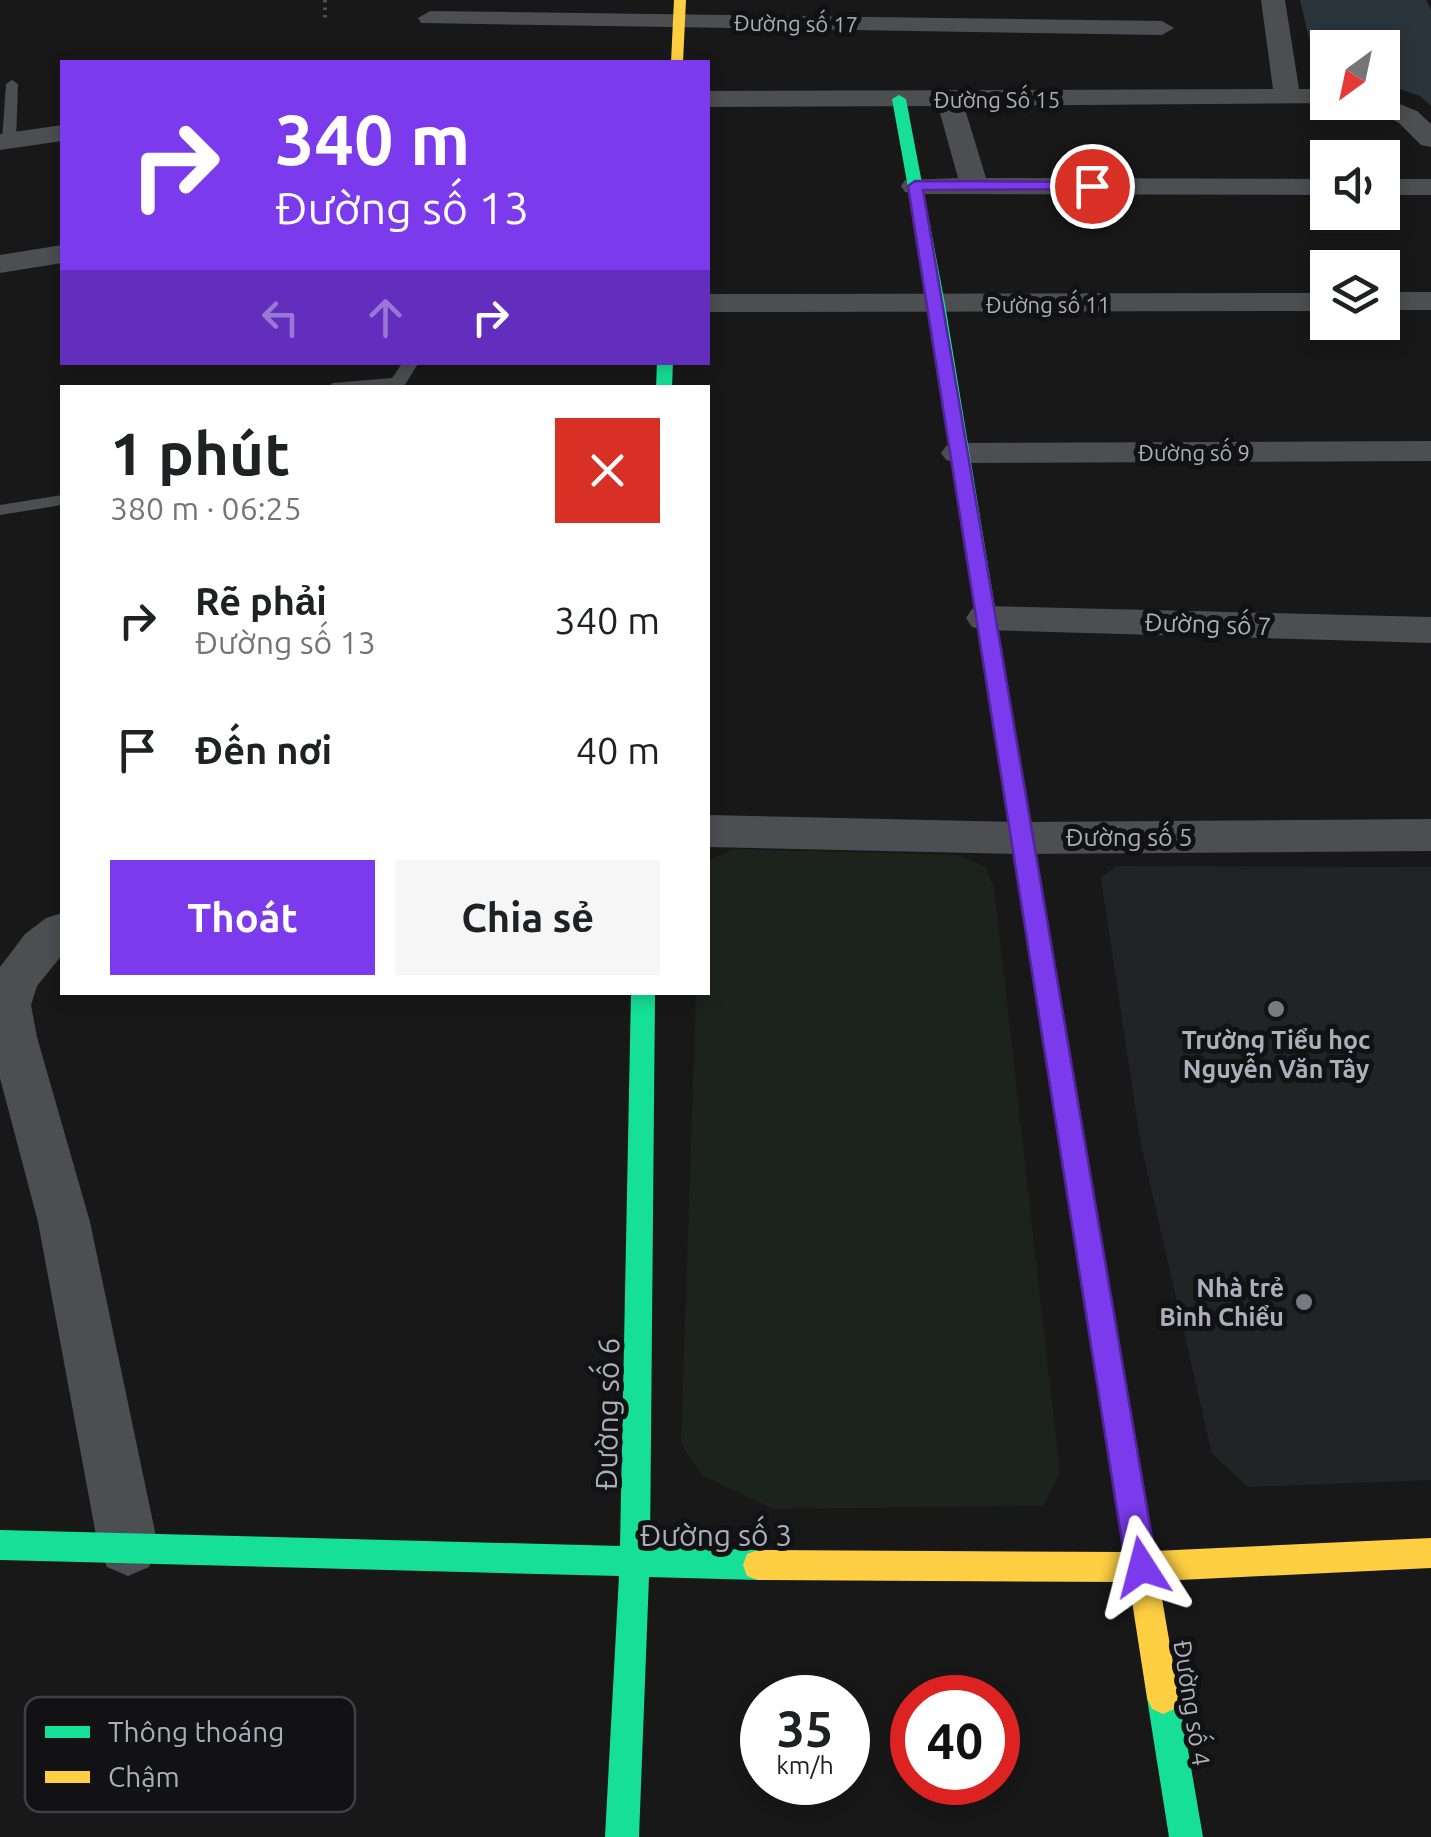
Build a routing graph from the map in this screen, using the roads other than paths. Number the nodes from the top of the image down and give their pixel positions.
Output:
1 (1097, 0) edge
2 (1273, 0) edge
3 (679, 11) edge
4 (430, 18) dead end
5 (1096, 27) junction
6 (1162, 28) dead end
7 (677, 60) edge
8 (12, 84) dead end
9 (1287, 96) junction
10 (1310, 97) edge
11 (710, 99) edge
12 (899, 99) junction
13 (948, 100) junction
14 (1400, 114) edge
15 (60, 133) edge
16 (1431, 139) edge
17 (5, 142) edge
18 (915, 186) junction
19 (974, 186) junction
20 (1310, 186) edge
21 (1400, 187) edge
22 (1431, 187) edge
23 (60, 254) edge
24 (0, 264) edge
25 (1400, 301) edge
26 (1431, 301) edge
27 (1310, 302) edge
28 (710, 303) edge
29 (936, 304) junction
30 (1431, 452) edge
31 (958, 453) junction
32 (60, 500) edge
33 (0, 510) edge
34 (984, 618) junction
35 (1431, 630) edge
36 (710, 831) edge
37 (1431, 834) edge
38 (1021, 838) junction
39 (60, 932) edge
40 (643, 995) edge
41 (0, 1545) edge
42 (128, 1546) junction
43 (1431, 1552) edge
44 (635, 1565) junction
45 (1142, 1567) junction
46 (622, 1837) edge
47 (1186, 1837) edge

1 - 5 street
2 - 9 street
3 - 4 street, Đường số 17
3 - 5 street, Đường số 17
3 - 7 street
5 - 6 street, Đường số 17
8 - 17 lane
9 - 10 street, Đường Số 15
9 - 13 street, Đường Số 15
11 - 12 street, Đường Số 15
12 - 13 street, Đường Số 15
12 - 18 street, Đường số 4
13 - 19 street
14 - 16 street
15 - 17 street
18 - 19 street
18 - 29 street, Đường số 4
19 - 20 street
21 - 22 street
23 - 24 street
25 - 26 street
27 - 29 street, Đường số 11
28 - 29 street, Đường số 11
29 - 31 street, Đường số 4
30 - 31 street, Đường số 9
31 - 34 street, Đường số 4
32 - 33 lane
34 - 35 street, Đường số 7
34 - 38 street, Đường số 4
36 - 38 street, Đường số 5
37 - 38 street, Đường số 5
38 - 45 street, Đường số 4
39 - 42 street
40 - 44 street, Đường số 6
41 - 42 street, Đường số 3
42 - 44 street, Đường số 3
43 - 45 street, Đường số 3
44 - 45 street, Đường số 3
44 - 46 street, Đường số 6
45 - 47 street, Đường số 4

